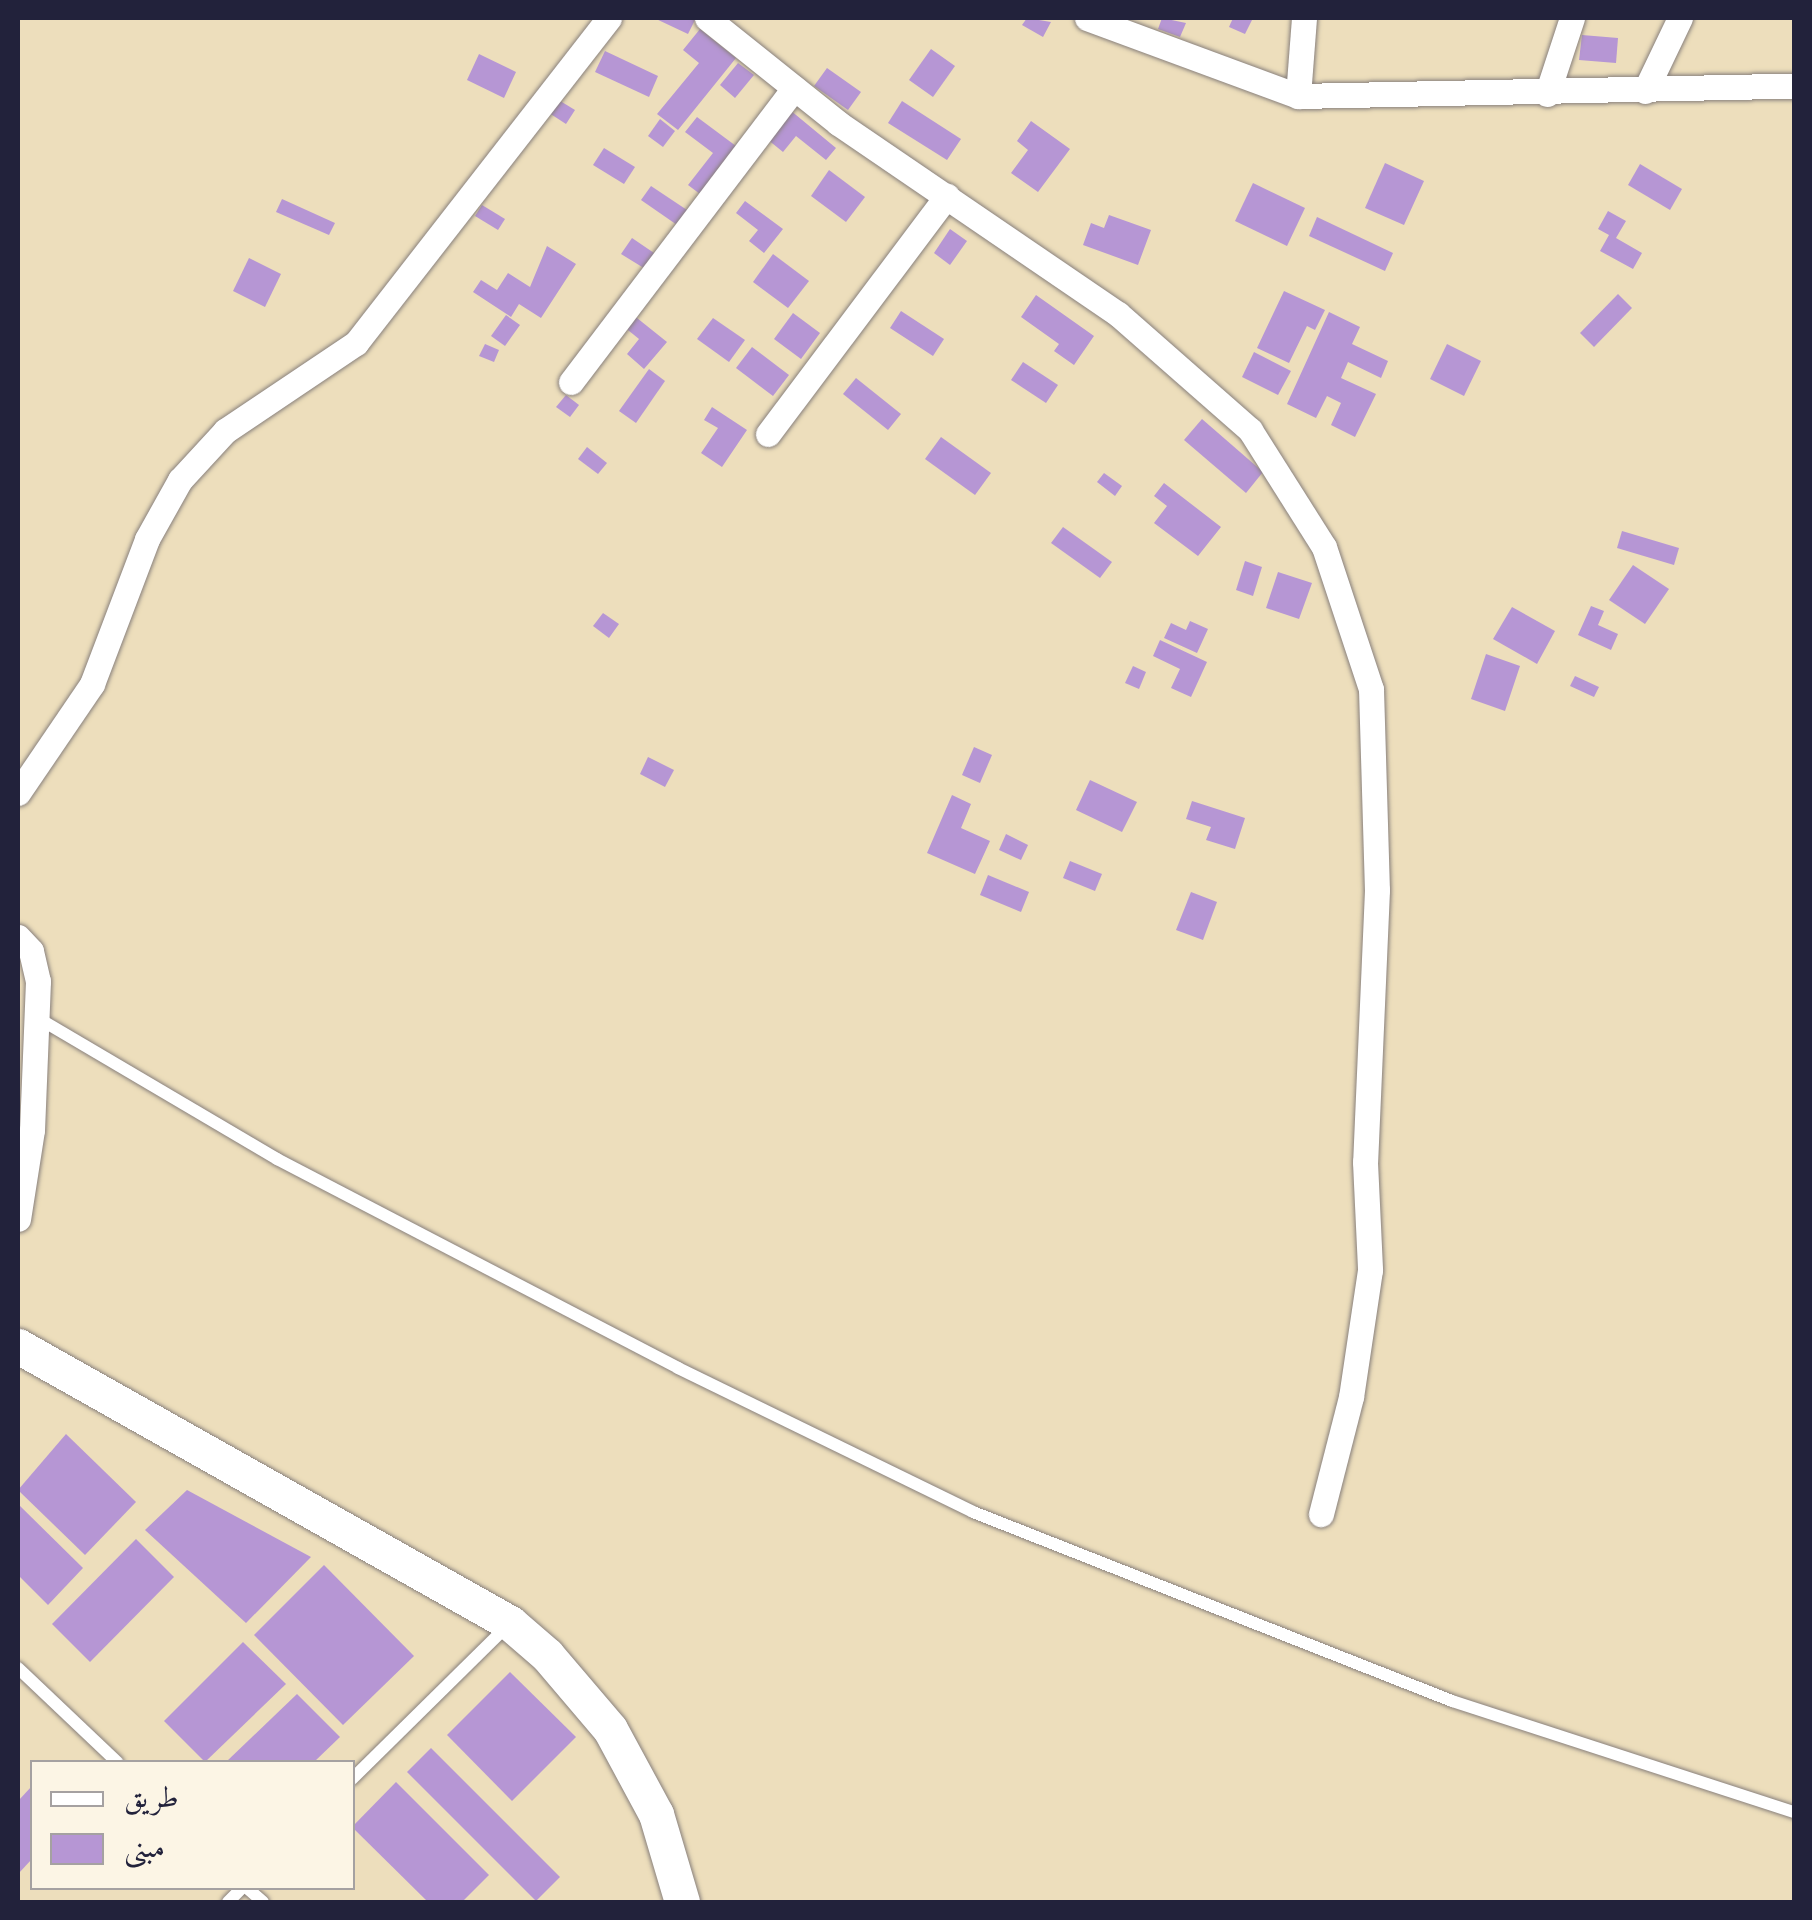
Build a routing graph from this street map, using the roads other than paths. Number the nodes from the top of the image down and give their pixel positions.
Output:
1 (609, 18) edge
2 (707, 18) edge
3 (1087, 18) edge
4 (1304, 18) edge
5 (1572, 18) edge
6 (1680, 18) edge
7 (1151, 30) edge
8 (1794, 86) edge
9 (794, 88) junction
10 (1645, 91) junction
11 (1547, 94) junction
12 (1298, 96) junction
13 (947, 196) junction
14 (571, 382) dead end
15 (768, 434) dead end
16 (18, 793) edge
17 (18, 937) edge
18 (34, 1016) junction
19 (18, 1219) edge
20 (18, 1346) edge
21 (1320, 1514) dead end
22 (510, 1623) junction
23 (18, 1668) edge
24 (114, 1760) edge
25 (355, 1775) edge
26 (1794, 1812) edge
27 (682, 1902) edge

1 - 16 street
2 - 9 street
3 - 7 street
4 - 12 street
5 - 11 street
6 - 10 street
7 - 12 street
8 - 10 street
9 - 13 street
9 - 14 street
10 - 11 street
11 - 12 street
13 - 15 street
13 - 21 street
17 - 18 street
18 - 19 street
18 - 26 lane
20 - 22 street
22 - 25 lane
22 - 27 street
23 - 24 lane

